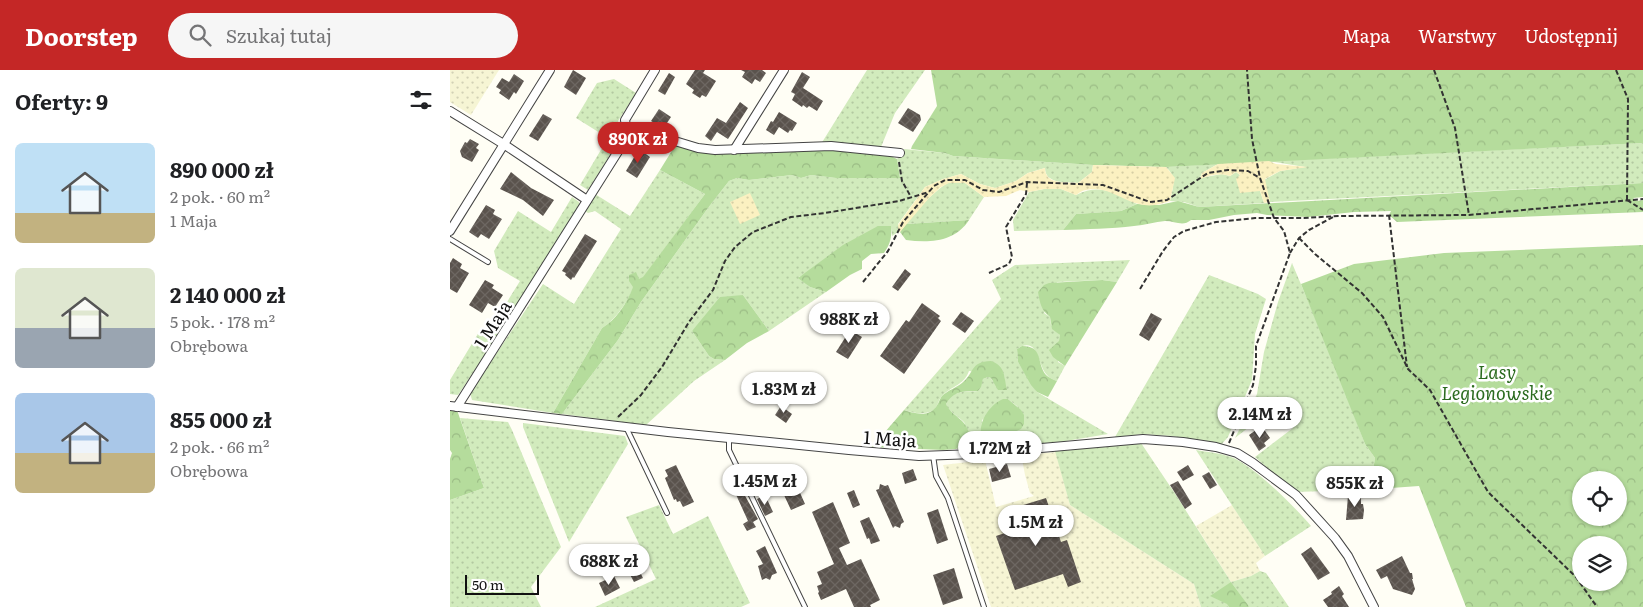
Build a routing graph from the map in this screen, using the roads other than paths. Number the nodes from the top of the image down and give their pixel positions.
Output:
1 (550, 70) edge
2 (655, 70) edge
3 (784, 70) edge
4 (450, 111) edge
5 (633, 132) junction
6 (505, 145) junction
7 (734, 150) junction
8 (900, 153) road end
9 (587, 200) junction
10 (450, 231) edge
11 (450, 240) edge
12 (488, 262) dead end
13 (453, 406) edge
14 (626, 427) junction
15 (728, 438) junction
16 (933, 455) junction
17 (667, 514) dead end
18 (804, 607) edge
19 (984, 607) edge
20 (1374, 607) edge

1 - 6 street
2 - 5 street
3 - 7 street
4 - 6 street
5 - 7 street
5 - 9 street, 1 Maja
6 - 9 street
6 - 10 street
7 - 8 street
9 - 13 street, 1 Maja
11 - 12 lane
13 - 14 street, 1 Maja
14 - 15 street, 1 Maja
14 - 17 lane
15 - 16 street, 1 Maja
15 - 18 lane
16 - 19 lane
16 - 20 street, 1 Maja

